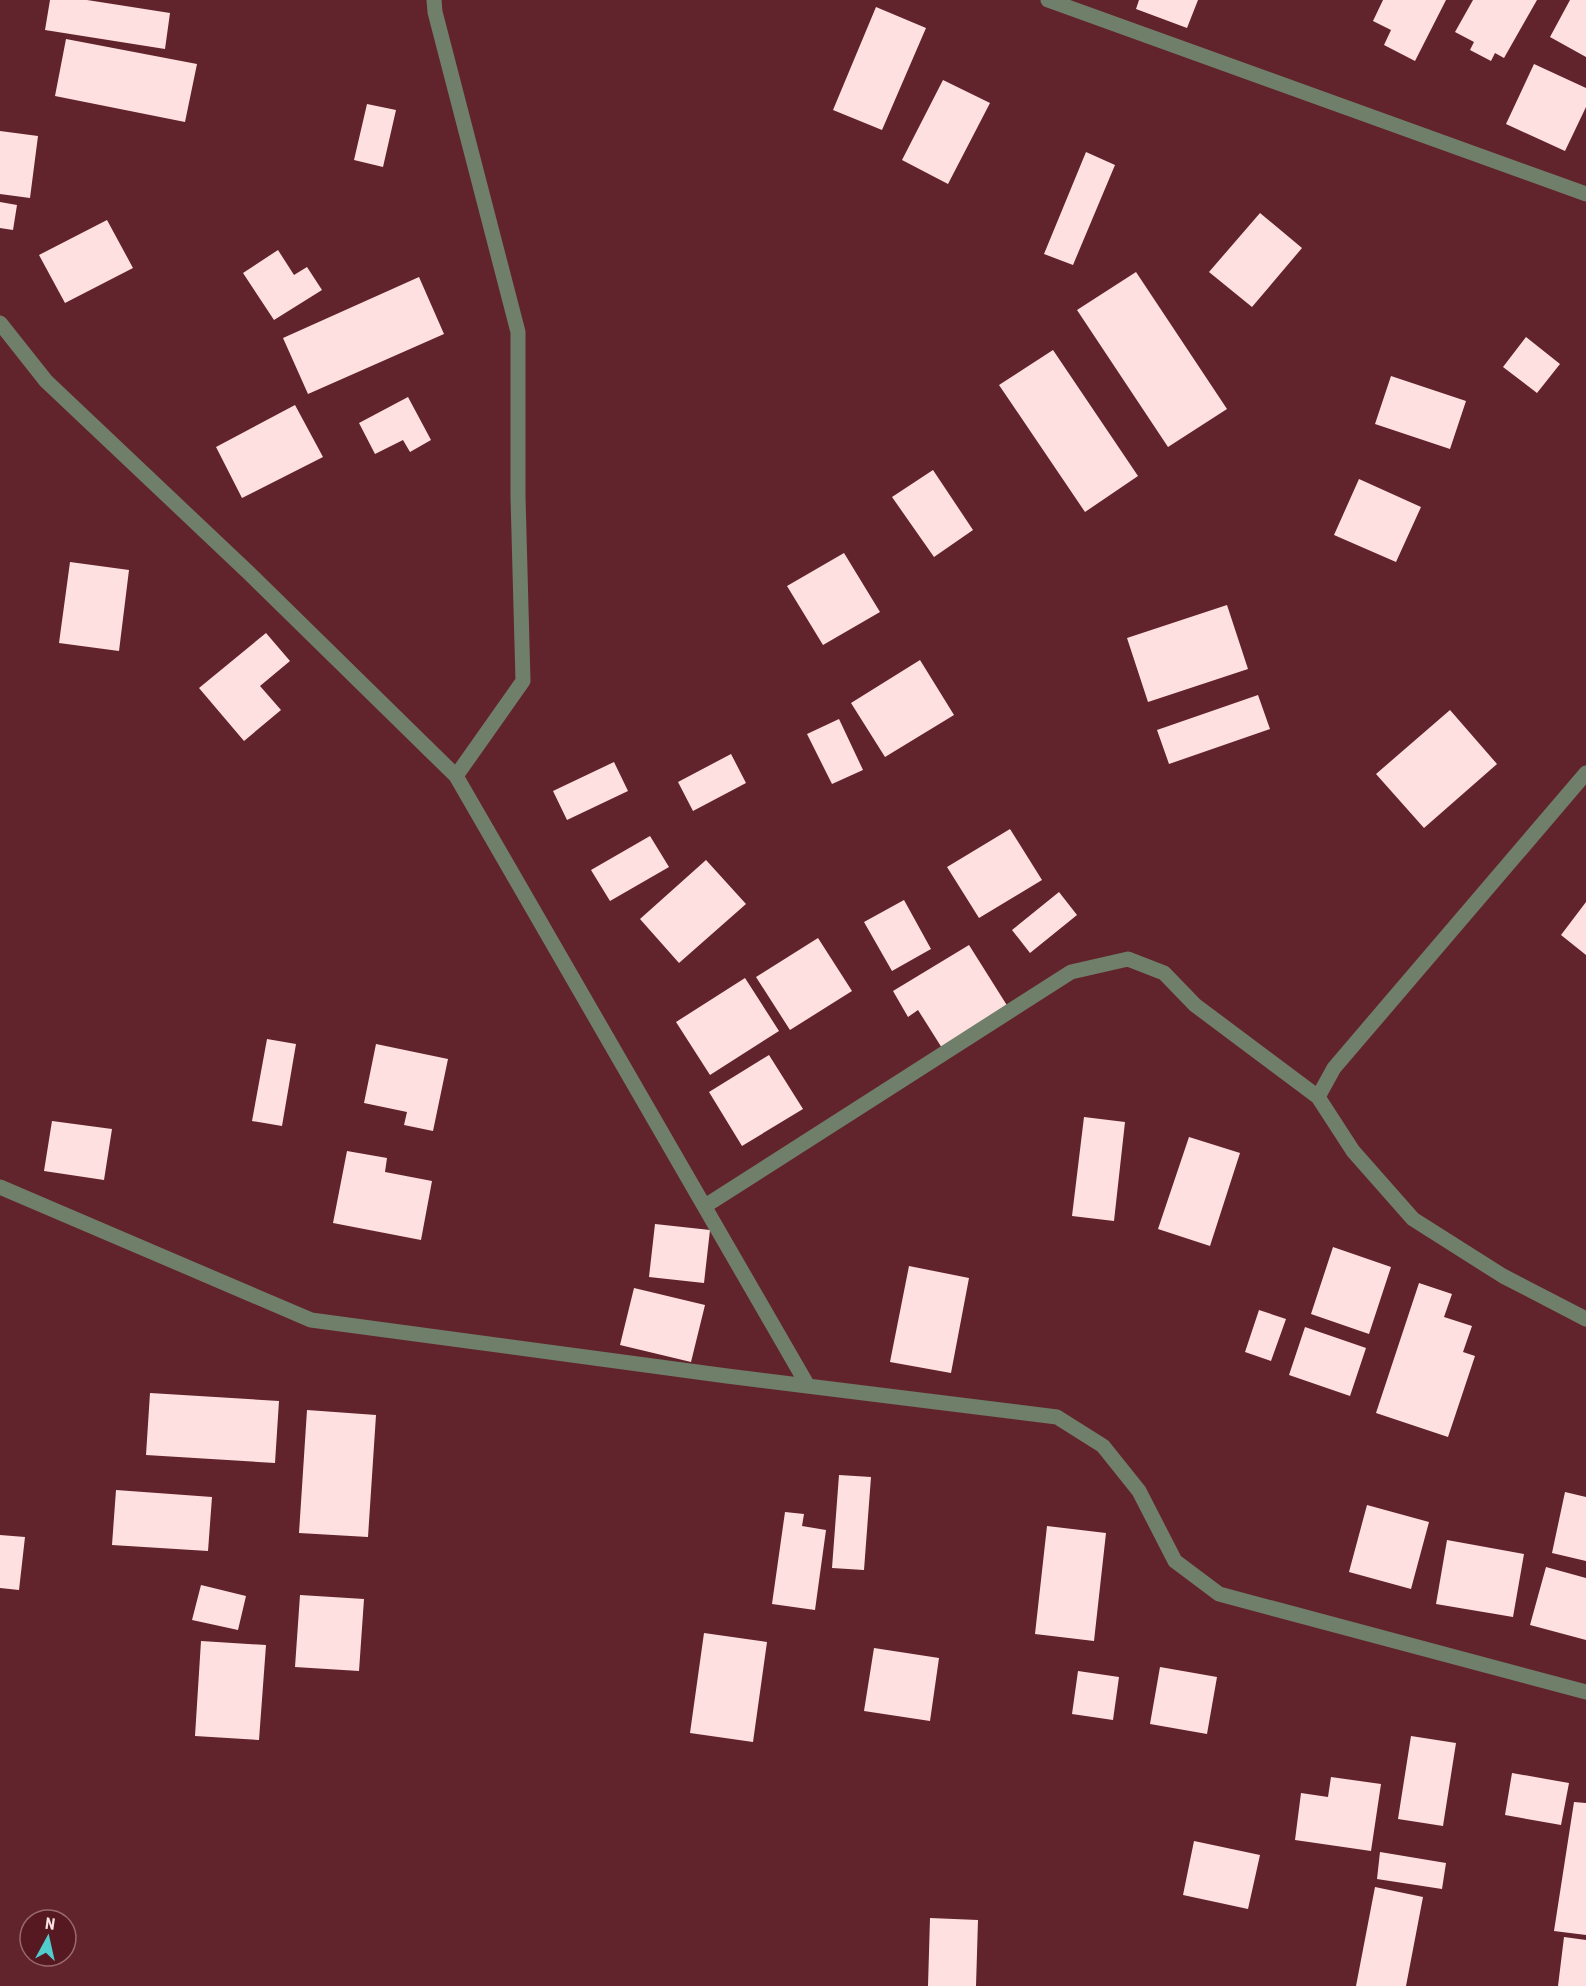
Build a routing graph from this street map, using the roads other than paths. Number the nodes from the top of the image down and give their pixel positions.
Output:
1 (434, 0) edge
2 (1048, 0) edge
3 (1586, 194) edge
4 (0, 323) edge
5 (1586, 773) edge
6 (456, 776) junction
7 (1318, 1097) junction
8 (0, 1187) edge
9 (705, 1206) junction
10 (1586, 1319) edge
11 (808, 1386) junction
12 (1586, 1692) edge

1 - 6 street
2 - 3 street
4 - 6 street
5 - 7 street
6 - 9 street
7 - 9 street
7 - 10 street
8 - 11 street
9 - 11 street
11 - 12 street

